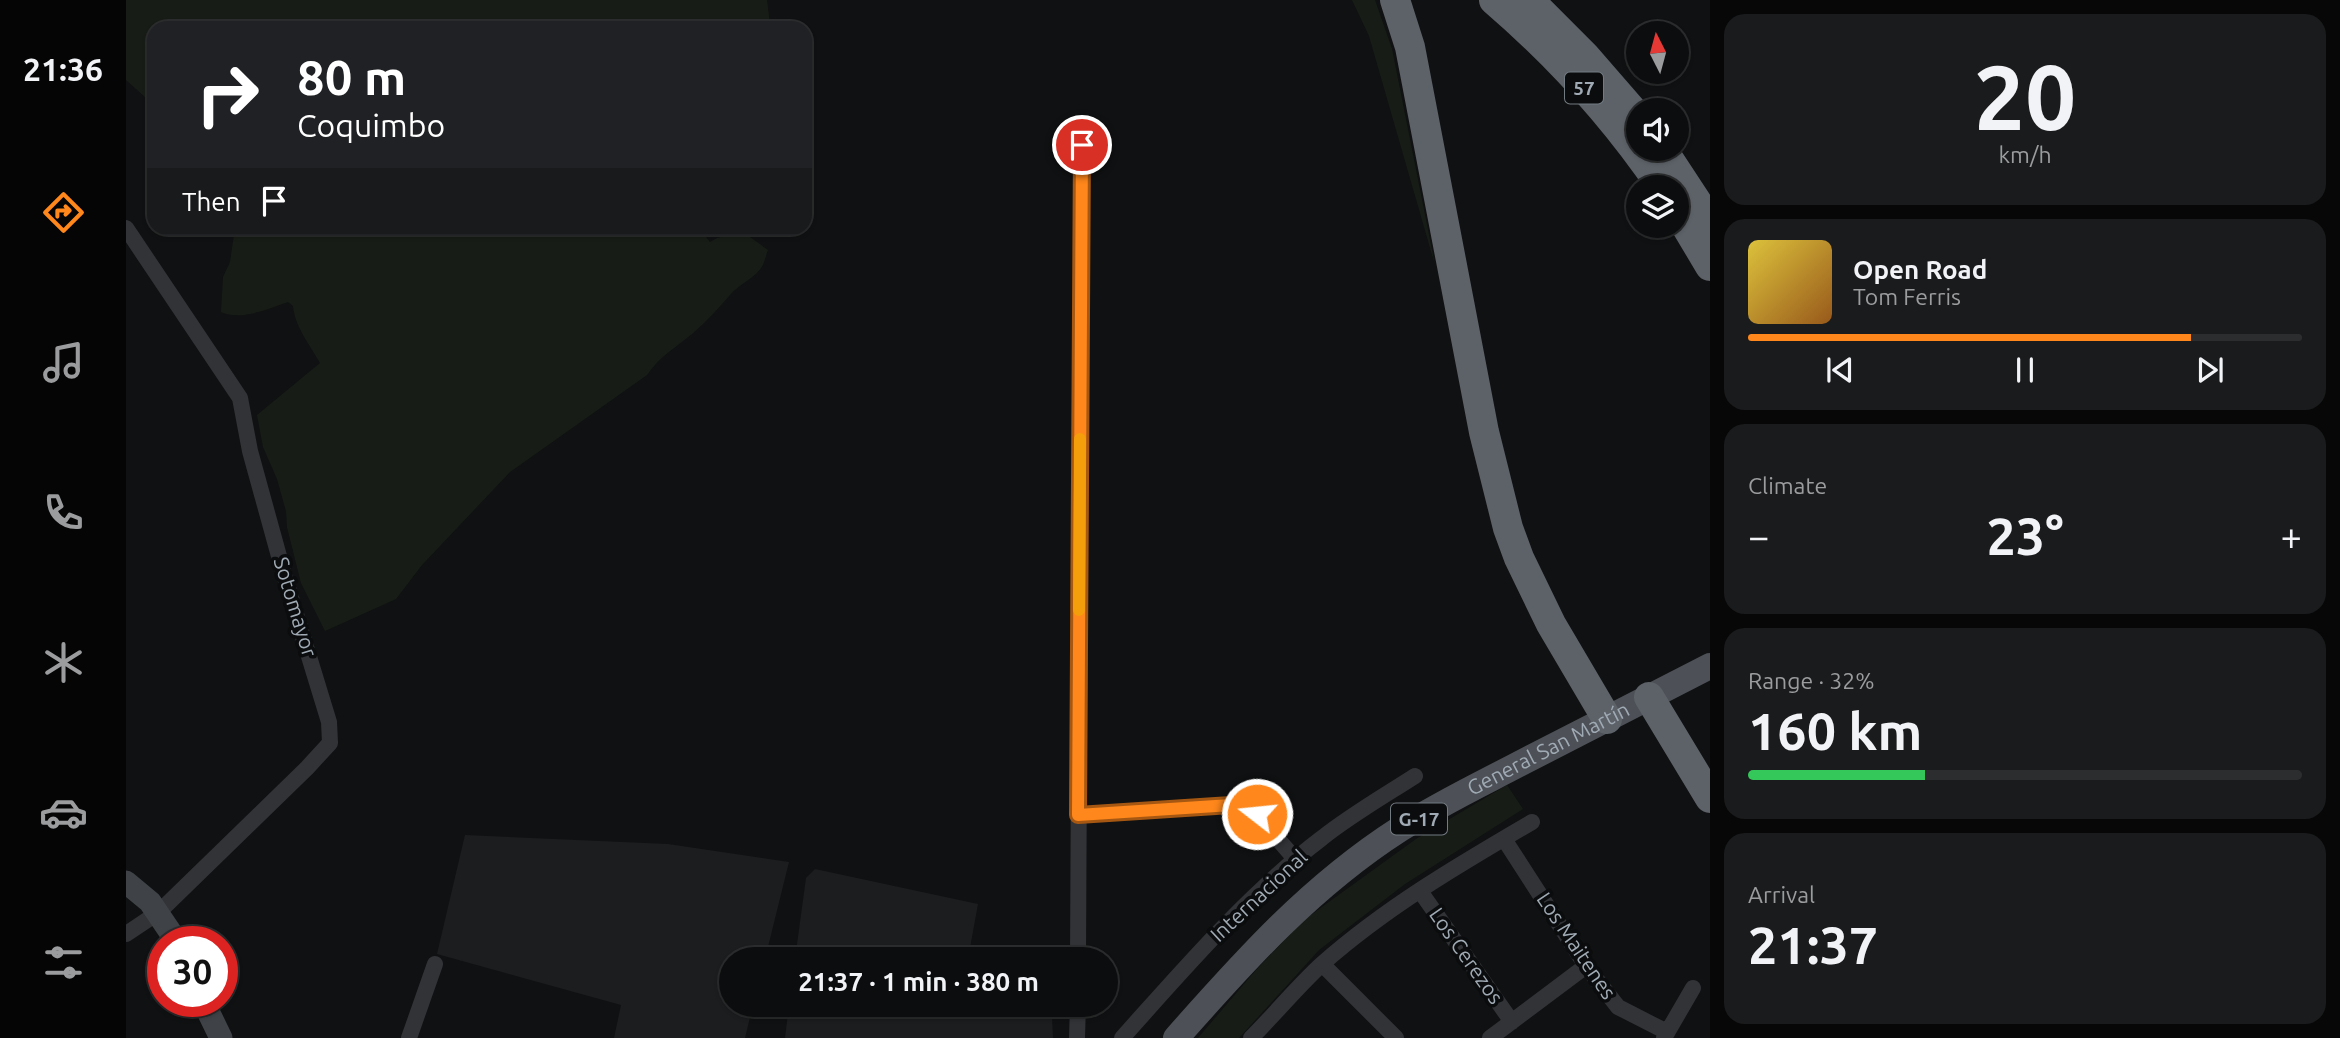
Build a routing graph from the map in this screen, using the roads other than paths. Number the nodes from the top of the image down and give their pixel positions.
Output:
1 (1395, 0) edge
2 (1494, 0) edge
3 (1529, 0) edge
4 (1626, 103) edge
5 (1082, 145) dead end
6 (1670, 161) edge
7 (1653, 175) edge
8 (1710, 222) edge
9 (126, 228) edge
10 (1689, 231) edge
11 (1710, 267) edge
12 (1710, 666) edge
13 (1648, 697) junction
14 (1607, 719) junction
15 (1415, 776) dead end
16 (1710, 798) edge
17 (1078, 815) junction
18 (1532, 822) dead end
19 (1504, 839) junction
20 (1296, 860) junction
21 (126, 882) edge
22 (1420, 891) junction
23 (159, 912) junction
24 (167, 926) edge
25 (126, 934) edge
26 (1078, 947) edge
27 (435, 964) dead end
28 (1322, 964) junction
29 (1586, 966) junction
30 (1693, 988) dead end
31 (210, 1017) edge
32 (1077, 1017) edge
33 (1512, 1022) junction
34 (1666, 1035) edge
35 (221, 1038) edge
36 (409, 1038) edge
37 (1077, 1038) edge
38 (1122, 1038) edge
39 (1176, 1038) edge
40 (1251, 1038) edge
41 (1396, 1038) edge
42 (1490, 1038) edge

1 - 14 highway
2 - 7 highway, 57
3 - 4 highway, 57
5 - 17 street
6 - 8 highway
9 - 23 street, Sotomayor
10 - 11 highway
12 - 13 main road, General San Martín / G-17
13 - 14 main road, General San Martín / G-17
13 - 16 highway
14 - 39 main road, General San Martín / G-17
15 - 20 street, Internacional
17 - 20 street
17 - 26 street
18 - 19 street
19 - 22 street
19 - 29 street, Los Maitenes
20 - 38 street, Internacional
21 - 23 street
22 - 28 street
22 - 33 street, Los Cerezos
23 - 24 street
23 - 25 street, Sotomayor
27 - 36 street
28 - 40 street
28 - 41 street
29 - 33 street
29 - 34 street, Los Maitenes
30 - 34 street
31 - 35 street
32 - 37 street
33 - 42 street

